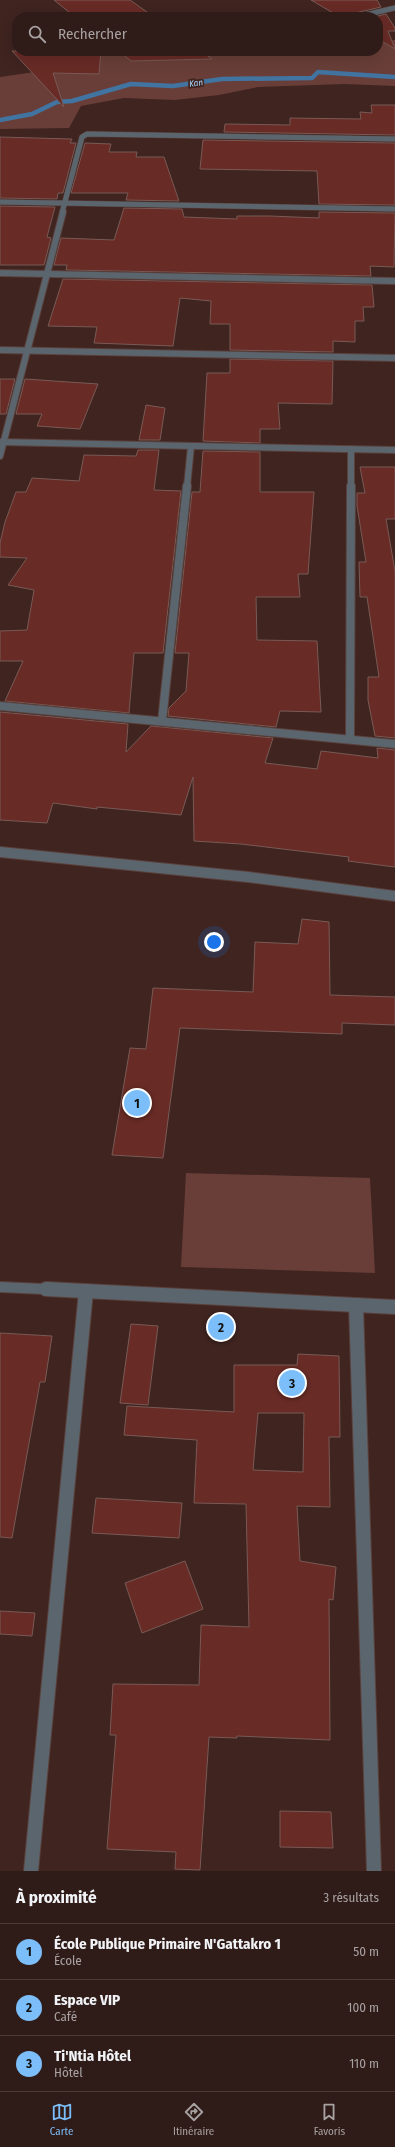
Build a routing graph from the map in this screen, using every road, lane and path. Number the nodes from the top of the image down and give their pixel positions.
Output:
1 (395, 8) edge
2 (378, 12) edge
3 (395, 139) edge
4 (0, 202) edge
5 (66, 203) junction
6 (395, 209) edge
7 (0, 274) edge
8 (47, 274) junction
9 (395, 281) edge
10 (0, 350) edge
11 (27, 350) junction
12 (395, 358) edge
13 (2, 442) edge
14 (191, 446) junction
15 (351, 449) junction
16 (395, 450) edge
17 (0, 456) edge
18 (0, 706) edge
19 (162, 721) junction
20 (350, 739) junction
21 (395, 744) edge
22 (0, 852) edge
23 (395, 896) edge
24 (0, 1287) edge
25 (86, 1291) junction
26 (356, 1305) junction
27 (395, 1307) edge
28 (31, 1871) edge
29 (374, 1871) edge

1 - 2 street
3 - 5 street
4 - 5 street
5 - 6 street
5 - 8 street
7 - 8 street
8 - 9 street
8 - 11 street
10 - 11 street
11 - 12 street
11 - 13 street
13 - 14 street
13 - 17 street
14 - 15 street
14 - 19 street
15 - 16 street
15 - 20 street
18 - 19 street
19 - 20 street
20 - 21 street
22 - 23 street
24 - 25 street
25 - 26 street
25 - 28 street
26 - 27 street
26 - 29 street

